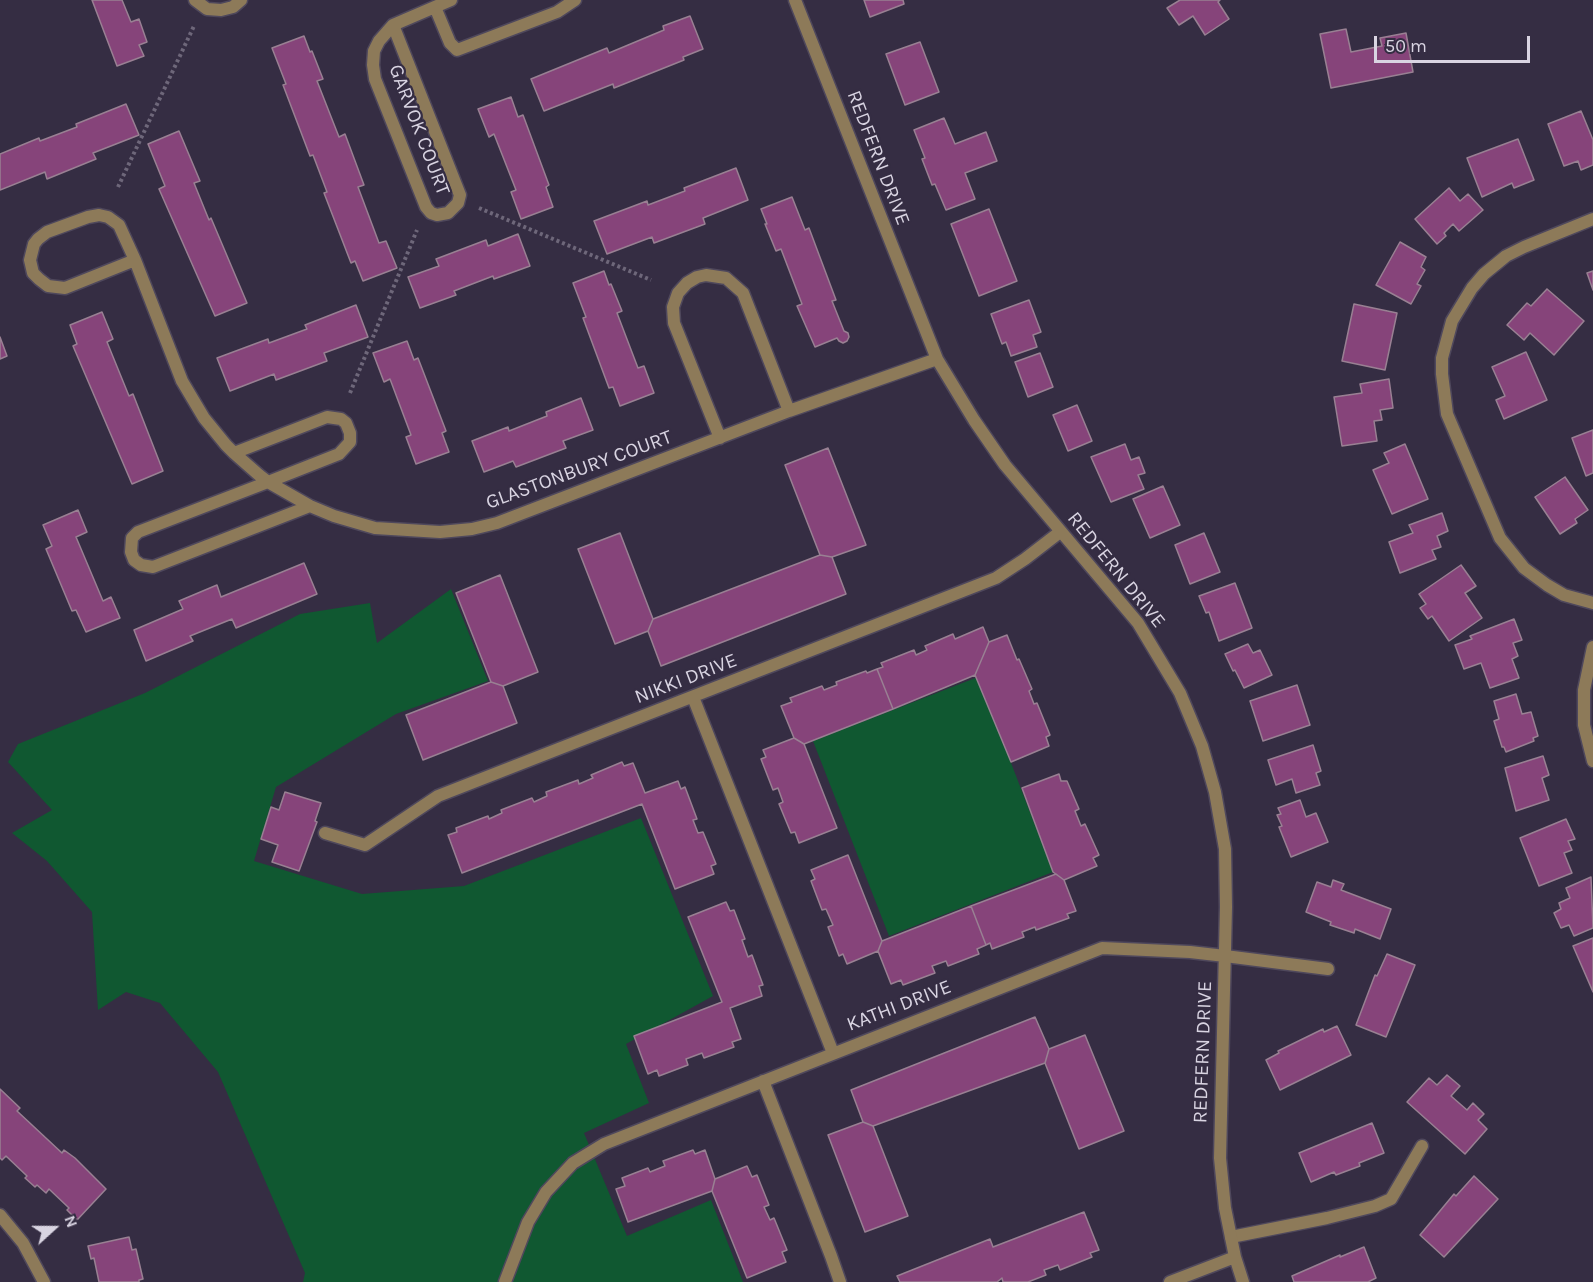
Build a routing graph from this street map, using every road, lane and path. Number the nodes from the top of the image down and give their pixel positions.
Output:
1 (195, 0) edge
2 (241, 0) edge
3 (451, 0) edge
4 (575, 0) edge
5 (795, 0) edge
6 (435, 7) junction
7 (393, 25) junction
8 (194, 26) dead end
9 (118, 187) dead end
10 (479, 208) dead end
11 (1593, 219) edge
12 (417, 230) dead end
13 (135, 260) junction
14 (651, 280) dead end
15 (937, 359) junction
16 (350, 393) dead end
17 (789, 411) junction
18 (720, 438) junction
19 (234, 453) junction
20 (268, 482) junction
21 (310, 506) junction
22 (1060, 532) junction
23 (1593, 603) edge
24 (1593, 647) edge
25 (693, 697) junction
26 (1593, 761) edge
27 (325, 833) dead end
28 (1225, 956) junction
29 (1328, 969) dead end
30 (833, 1053) junction
31 (763, 1081) junction
32 (1422, 1146) dead end
33 (0, 1215) edge
34 (1231, 1237) junction
35 (1235, 1257) junction
36 (44, 1282) edge
37 (505, 1282) edge
38 (840, 1282) edge
39 (1170, 1282) edge
40 (1243, 1282) edge

1 - 2 street
3 - 6 street, GARVOK COURT
4 - 6 street
5 - 15 street, REDFERN DRIVE
6 - 7 street, GARVOK COURT
7 - 7 street, GARVOK COURT
8 - 9 path
10 - 14 path
11 - 23 street
12 - 16 path
13 - 13 street, GLASTONBURY COURT
13 - 19 street, GLASTONBURY COURT
15 - 17 street, GLASTONBURY COURT
15 - 22 street, REDFERN DRIVE
17 - 18 street, GLASTONBURY COURT
17 - 18 street
18 - 21 street, GLASTONBURY COURT
19 - 20 street, GLASTONBURY COURT
19 - 20 street
20 - 21 street, GLASTONBURY COURT
20 - 21 street
22 - 25 street, NIKKI DRIVE
22 - 28 street, REDFERN DRIVE
24 - 26 street
25 - 27 street, NIKKI DRIVE
25 - 30 street
28 - 29 street, KATHI DRIVE
28 - 30 street, KATHI DRIVE
28 - 34 street, REDFERN DRIVE
30 - 31 street, KATHI DRIVE
31 - 37 street, KATHI DRIVE
31 - 38 street
32 - 34 street
33 - 36 street
34 - 35 street, REDFERN DRIVE
35 - 39 street
35 - 40 street, REDFERN DRIVE

